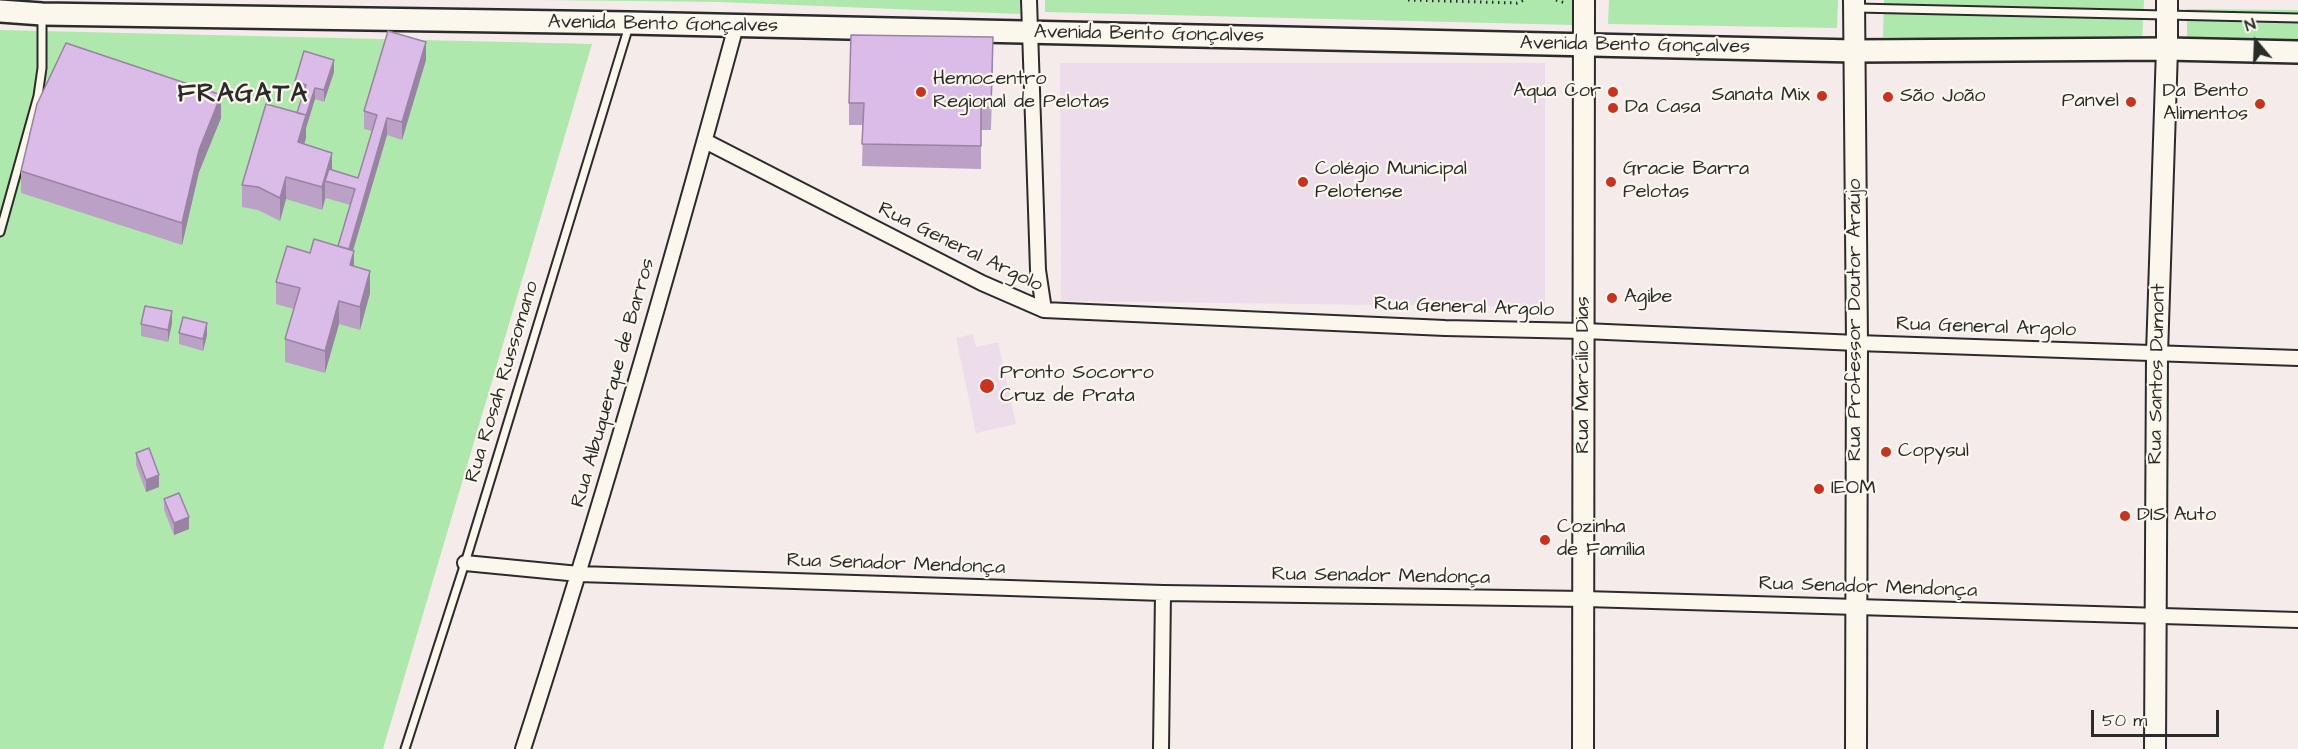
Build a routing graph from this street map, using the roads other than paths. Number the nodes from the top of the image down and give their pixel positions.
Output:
1 (1029, 0) edge
2 (1584, 0) edge
3 (1854, 4) edge
4 (7, 7) edge
5 (47, 7) edge
6 (2166, 7) edge
7 (2298, 18) edge
8 (629, 23) junction
9 (736, 26) junction
10 (1030, 32) junction
11 (1584, 45) junction
12 (2167, 49) junction
13 (1854, 51) junction
14 (2298, 52) edge
15 (705, 141) junction
16 (0, 232) edge
17 (1044, 310) junction
18 (1584, 331) junction
19 (1857, 343) junction
20 (2157, 354) junction
21 (2298, 358) edge
22 (465, 562) junction
23 (579, 574) junction
24 (1163, 593) junction
25 (1585, 599) junction
26 (1856, 607) junction
27 (2156, 617) junction
28 (2298, 620) edge
29 (405, 749) edge
30 (523, 749) edge
31 (1161, 749) edge
32 (1583, 749) edge
33 (1856, 749) edge
34 (2155, 749) edge

1 - 10 street
2 - 11 street, Rua Marcílio Dias
3 - 6 lane
3 - 13 street, Rua Professor Doutor Araújo
4 - 5 main road, Avenida Bento Gonçalves
5 - 8 main road, Avenida Bento Gonçalves
5 - 16 lane
6 - 7 lane
6 - 12 street, Rua Santos Dumont
8 - 9 main road, Avenida Bento Gonçalves
8 - 22 lane, Rua Rosah Russomano
9 - 10 main road, Avenida Bento Gonçalves
9 - 15 street, Rua Albuquerque de Barros
10 - 11 main road, Avenida Bento Gonçalves
10 - 17 street
11 - 13 main road, Avenida Bento Gonçalves
11 - 18 street, Rua Marcílio Dias
12 - 13 main road, Avenida Bento Gonçalves
12 - 14 main road, Avenida Bento Gonçalves
12 - 20 street, Rua Santos Dumont
13 - 19 street, Rua Professor Doutor Araújo
15 - 17 street, Rua General Argolo
15 - 23 street, Rua Albuquerque de Barros
17 - 18 street, Rua General Argolo
18 - 19 street, Rua General Argolo
18 - 25 street, Rua Marcílio Dias
19 - 20 street, Rua General Argolo
19 - 26 street, Rua Professor Doutor Araújo
20 - 21 street, Rua General Argolo
20 - 27 street, Rua Santos Dumont
22 - 23 street, Rua Senador Mendonça
22 - 29 lane, Rua Rosah Russomano
23 - 24 street, Rua Senador Mendonça
23 - 30 street, Rua Albuquerque de Barros
24 - 25 street, Rua Senador Mendonça
24 - 31 street
25 - 26 street, Rua Senador Mendonça
25 - 32 street, Rua Marcílio Dias
26 - 27 street, Rua Senador Mendonça
26 - 33 street, Rua Professor Doutor Araújo
27 - 28 street, Rua Senador Mendonça
27 - 34 street, Rua Santos Dumont

